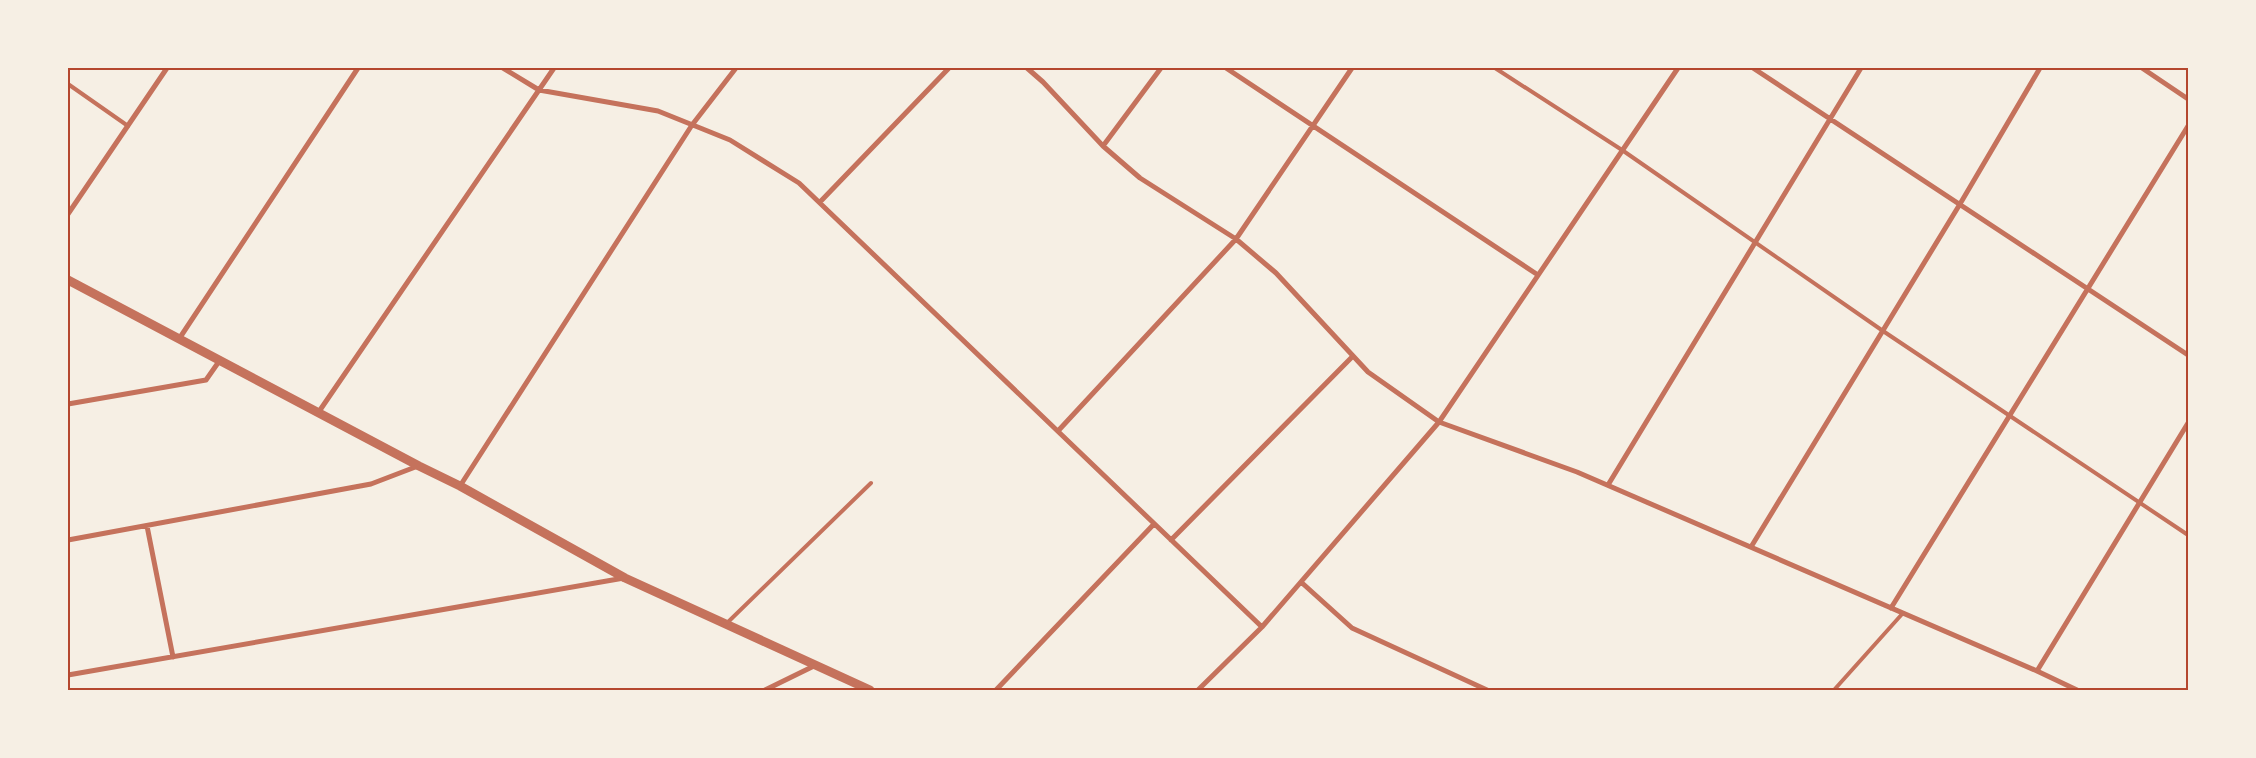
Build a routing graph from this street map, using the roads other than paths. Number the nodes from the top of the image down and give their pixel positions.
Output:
1 (167, 68) edge
2 (358, 68) edge
3 (503, 68) edge
4 (554, 68) edge
5 (736, 68) edge
6 (949, 68) edge
7 (1027, 68) edge
8 (1161, 68) edge
9 (1226, 68) edge
10 (1352, 68) edge
11 (1495, 68) edge
12 (1678, 68) edge
13 (1753, 68) edge
14 (1861, 68) edge
15 (2040, 68) edge
16 (2142, 68) edge
17 (68, 84) edge
18 (539, 90) junction
19 (2188, 99) edge
20 (1830, 118) junction
21 (692, 125) junction
22 (128, 126) junction
23 (1313, 126) junction
24 (2188, 126) edge
25 (1103, 146) junction
26 (1622, 150) junction
27 (820, 202) junction
28 (1960, 204) junction
29 (68, 214) edge
30 (1236, 239) junction
31 (1755, 242) junction
32 (1538, 275) junction
33 (68, 280) edge
34 (2088, 289) junction
35 (1883, 331) junction
36 (179, 339) junction
37 (2188, 355) edge
38 (1353, 356) junction
39 (220, 360) junction
40 (68, 404) edge
41 (318, 412) junction
42 (2010, 416) junction
43 (1439, 422) junction
44 (2188, 423) edge
45 (1058, 431) junction
46 (419, 466) junction
47 (871, 484) dead end
48 (1608, 485) junction
49 (460, 486) junction
50 (2139, 502) junction
51 (1154, 524) junction
52 (147, 526) junction
53 (2188, 535) edge
54 (68, 540) edge
55 (1172, 540) junction
56 (1751, 547) junction
57 (625, 578) junction
58 (1301, 582) junction
59 (1891, 608) junction
60 (1903, 613) junction
61 (726, 624) junction
62 (1262, 627) junction
63 (173, 657) junction
64 (816, 665) junction
65 (2038, 671) junction
66 (68, 674) edge
67 (765, 690) edge
68 (870, 690) edge
69 (996, 690) edge
70 (1198, 690) edge
71 (1487, 690) edge
72 (1834, 690) edge
73 (2077, 690) edge

1 - 22 street
2 - 36 street
3 - 18 street
4 - 18 street
5 - 21 street
6 - 27 street
7 - 25 street
8 - 25 street
9 - 23 street
10 - 23 street
11 - 26 lane
12 - 26 street
13 - 20 street
14 - 20 street
15 - 28 street
16 - 19 street
17 - 22 lane
18 - 21 street
18 - 41 street
20 - 28 street
20 - 31 street
21 - 27 street
21 - 49 street
22 - 29 street
23 - 30 street
23 - 32 street
24 - 34 street
25 - 30 street
26 - 31 lane
26 - 32 street
27 - 45 street
28 - 34 street
28 - 35 street
30 - 38 street
30 - 45 street
31 - 35 lane
31 - 48 street
32 - 43 street
33 - 36 street
34 - 37 street
34 - 42 street
35 - 42 lane
35 - 56 street
36 - 39 street
38 - 43 street
38 - 55 street
39 - 40 street
39 - 41 street
41 - 46 street
42 - 50 lane
42 - 59 street
43 - 48 street
43 - 58 street
44 - 50 street
45 - 51 street
46 - 49 street
46 - 52 street
47 - 61 lane
48 - 56 street
49 - 57 street
50 - 53 lane
50 - 65 street
51 - 55 street
51 - 69 street
52 - 54 street
52 - 63 street
55 - 62 street
56 - 59 street
57 - 61 street
57 - 63 street
58 - 62 street
58 - 71 street
59 - 60 street
60 - 65 street
60 - 72 lane
61 - 64 street
62 - 70 street
63 - 66 street
64 - 67 street
64 - 68 street
65 - 73 street

